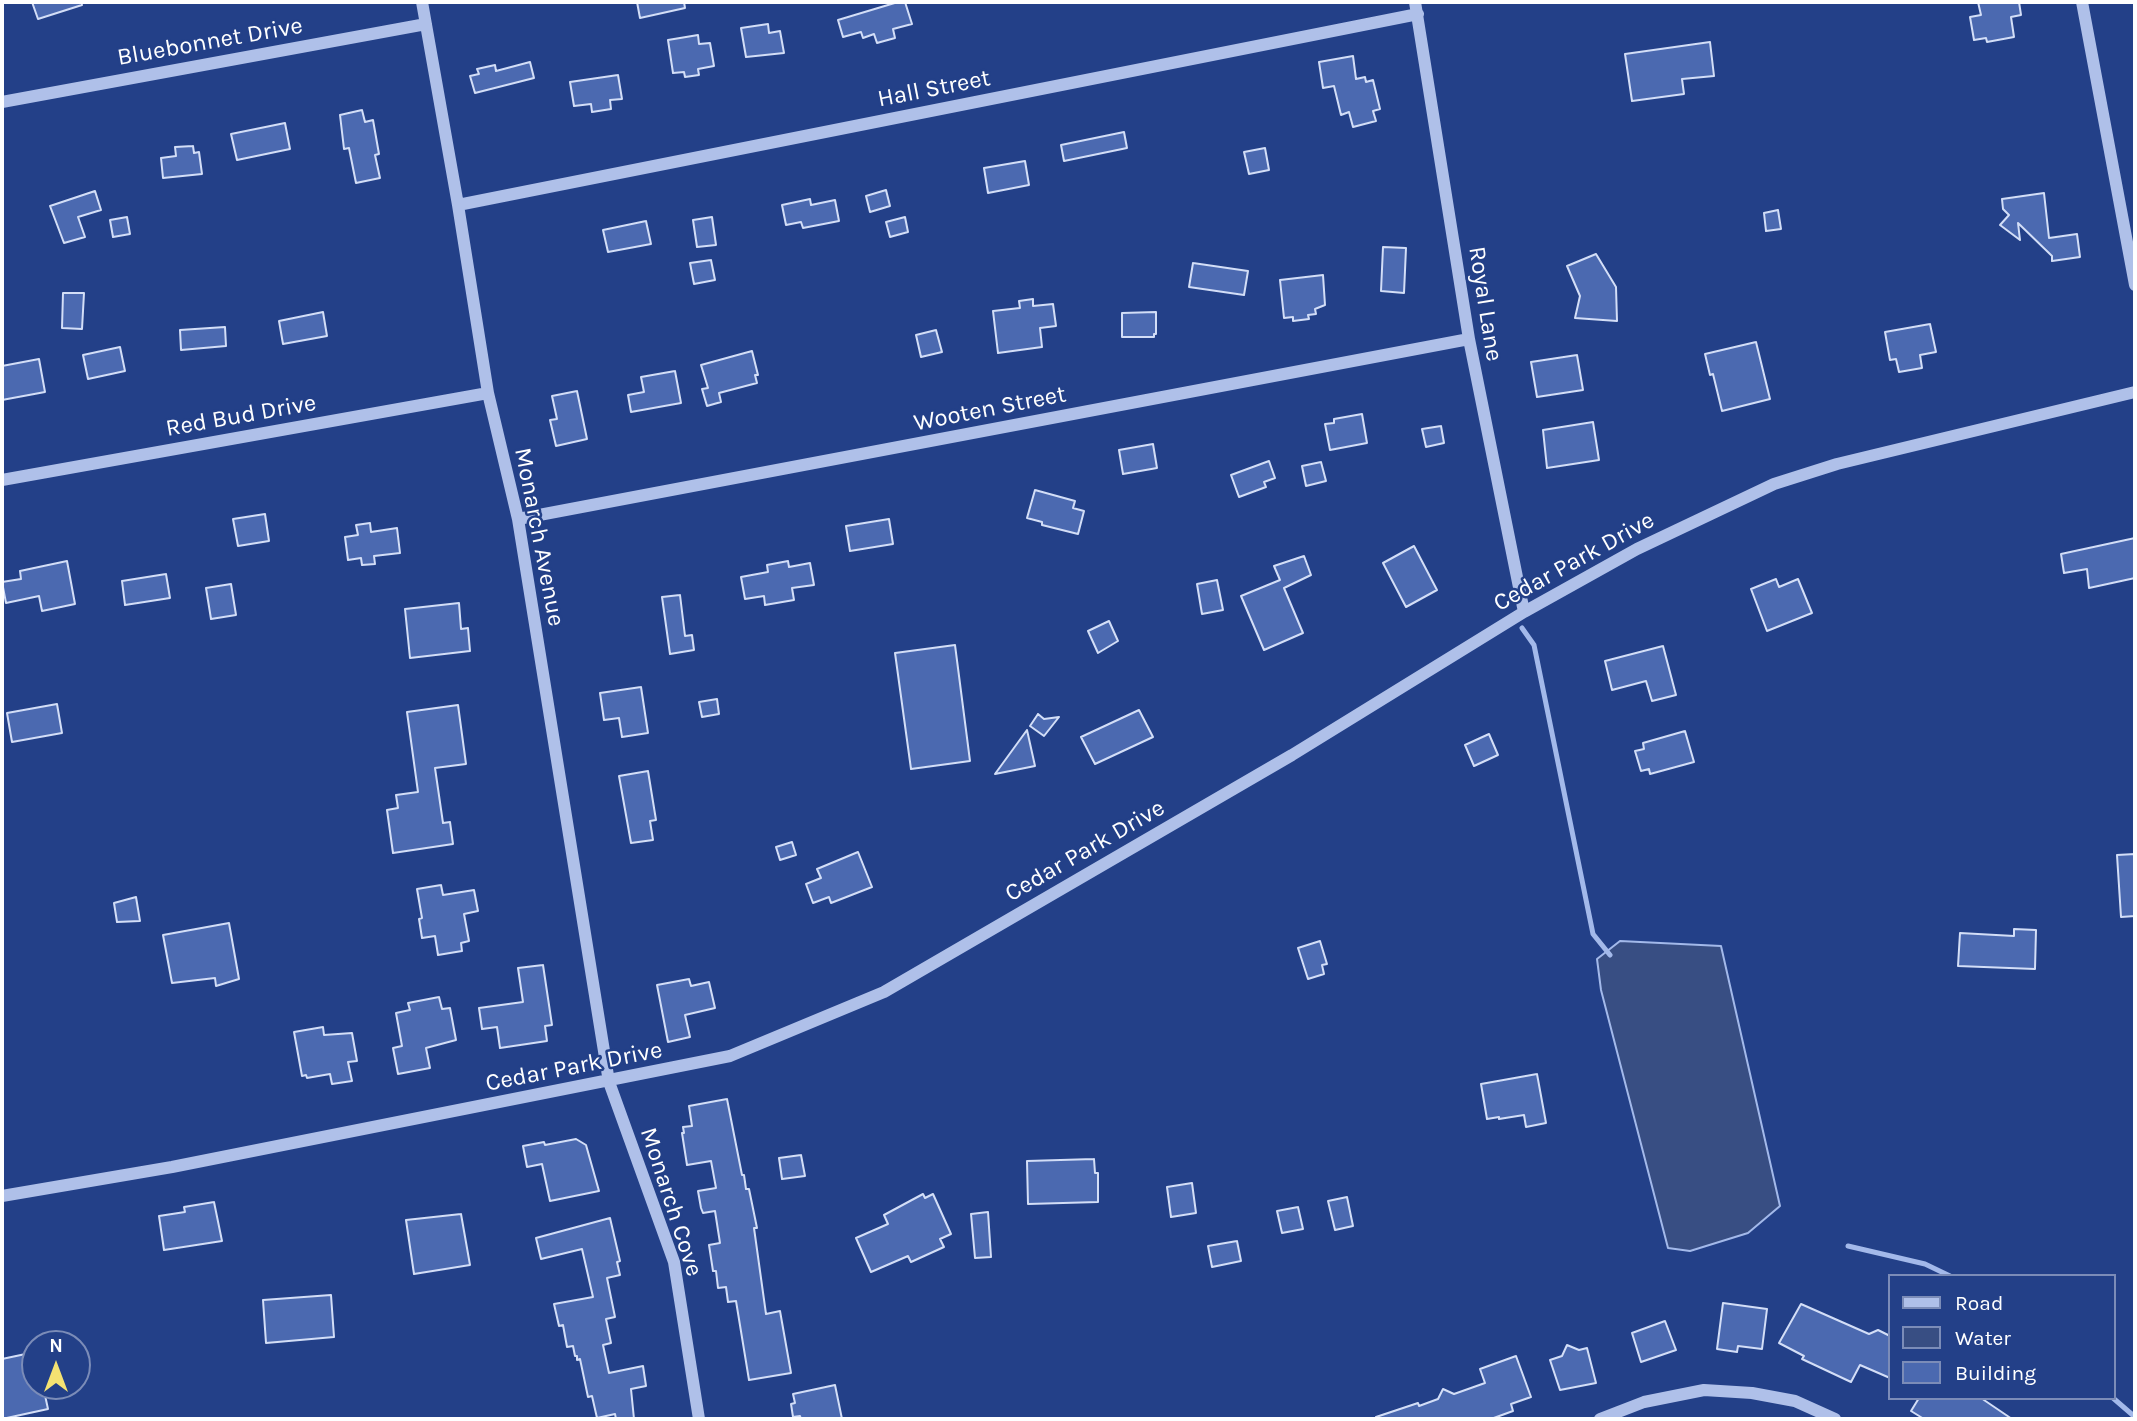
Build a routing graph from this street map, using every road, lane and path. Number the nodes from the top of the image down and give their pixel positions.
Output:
1 (422, 2) edge
2 (2082, 2) edge
3 (1416, 8) edge
4 (426, 24) junction
5 (2, 102) edge
6 (458, 205) junction
7 (2135, 285) edge
8 (1469, 340) junction
9 (2135, 392) edge
10 (488, 393) junction
11 (2, 480) edge
12 (518, 519) junction
13 (1524, 612) junction
14 (609, 1082) junction
15 (2, 1196) edge
16 (699, 1419) edge
17 (1600, 1419) edge
18 (1835, 1419) edge

1 - 4 street, Monarch Avenue
2 - 7 street
3 - 6 street, Hall Street
3 - 8 street, Royal Lane
4 - 5 street, Bluebonnet Drive
4 - 6 street, Monarch Avenue
6 - 10 street, Monarch Avenue
8 - 12 street, Wooten Street
8 - 13 street, Royal Lane
9 - 13 street, Cedar Park Drive
10 - 11 street, Red Bud Drive
10 - 12 street, Monarch Avenue
12 - 14 street, Monarch Avenue
13 - 14 street, Cedar Park Drive
14 - 15 street, Cedar Park Drive
14 - 16 street, Monarch Cove
17 - 18 street

